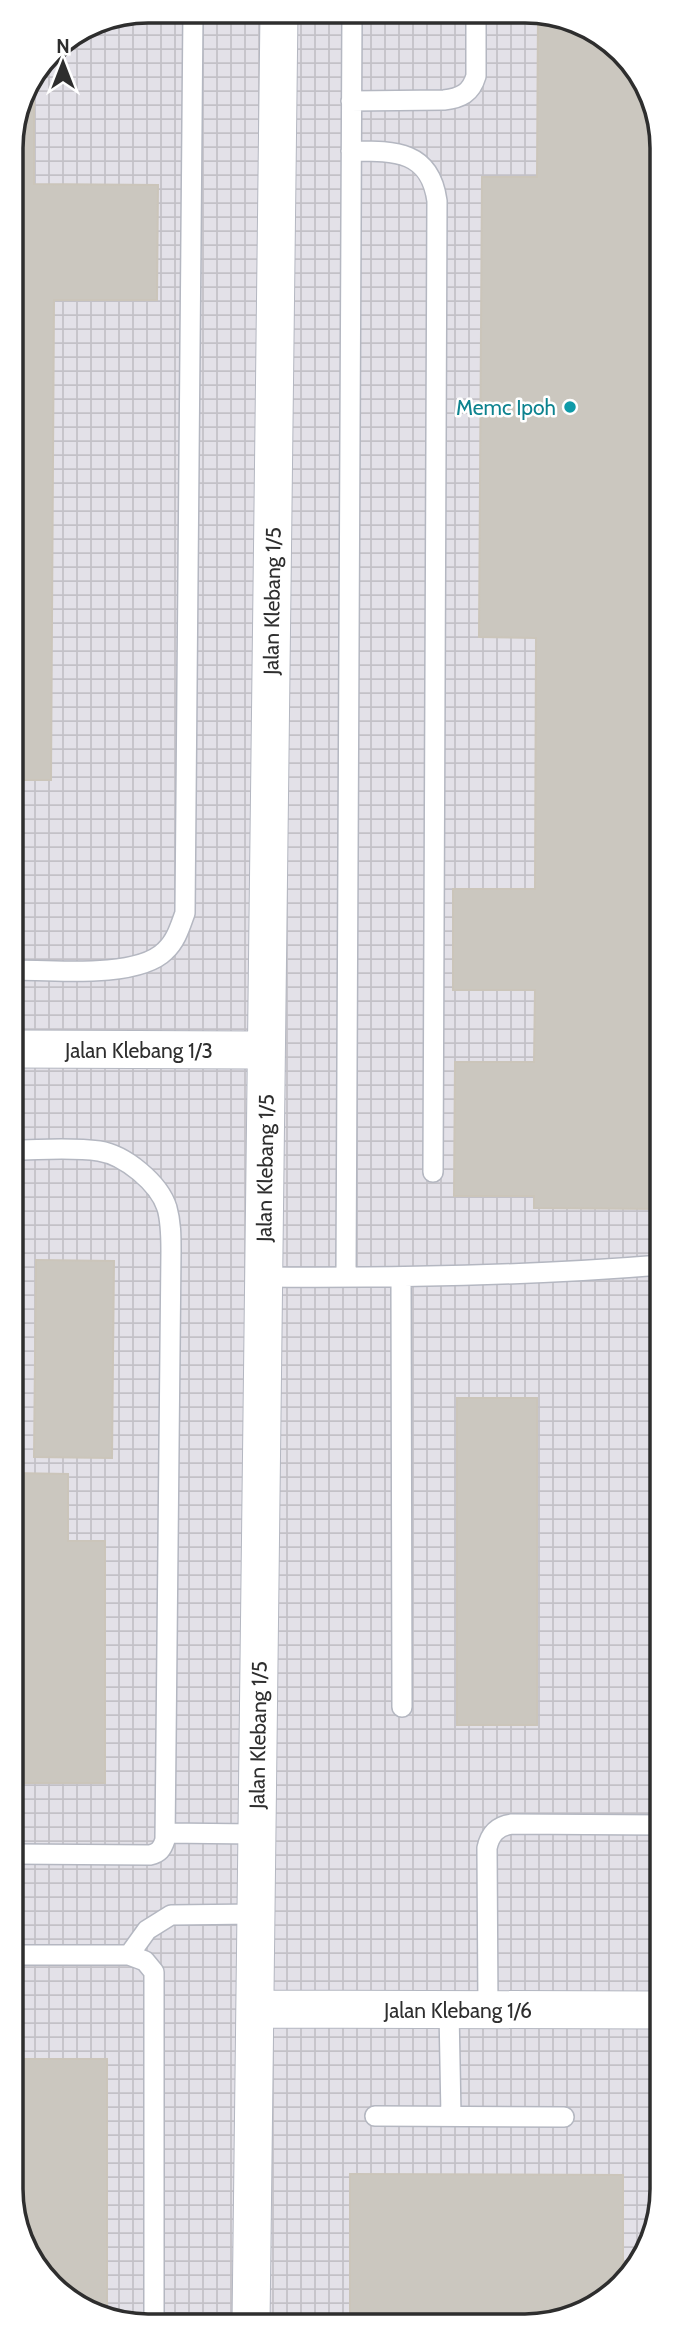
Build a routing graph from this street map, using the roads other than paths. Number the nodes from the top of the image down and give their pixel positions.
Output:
1 (193, 23) edge
2 (279, 23) edge
3 (352, 23) edge
4 (477, 23) edge
5 (351, 101) junction
6 (351, 151) junction
7 (23, 970) edge
8 (23, 1049) edge
9 (267, 1051) junction
10 (23, 1150) edge
11 (433, 1172) dead end
12 (650, 1266) edge
13 (264, 1277) junction
14 (346, 1277) junction
15 (401, 1277) junction
16 (402, 1707) dead end
17 (650, 1825) edge
18 (165, 1833) junction
19 (257, 1834) junction
20 (23, 1854) edge
21 (256, 1914) junction
22 (23, 1955) edge
23 (129, 1955) junction
24 (255, 2009) junction
25 (449, 2010) junction
26 (488, 2010) junction
27 (650, 2010) edge
28 (375, 2116) dead end
29 (451, 2116) junction
30 (564, 2117) dead end
31 (154, 2314) edge
32 (251, 2314) edge

1 - 7 lane
2 - 9 street, Jalan Klebang 1/5
3 - 5 lane
4 - 5 lane
5 - 6 lane
6 - 11 lane
6 - 14 lane
8 - 9 street, Jalan Klebang 1/3
9 - 13 street, Jalan Klebang 1/5
10 - 18 lane
12 - 15 lane
13 - 14 lane
13 - 19 street, Jalan Klebang 1/5
14 - 15 lane
15 - 16 lane
17 - 26 lane
18 - 19 lane
18 - 20 lane
19 - 21 street, Jalan Klebang 1/5
21 - 23 lane
21 - 24 street, Jalan Klebang 1/5
22 - 23 lane
23 - 31 lane
24 - 25 street, Jalan Klebang 1/6
24 - 32 street, Jalan Klebang 1/5
25 - 26 street, Jalan Klebang 1/6
25 - 29 lane
26 - 27 street, Jalan Klebang 1/6
28 - 29 lane
29 - 30 lane

